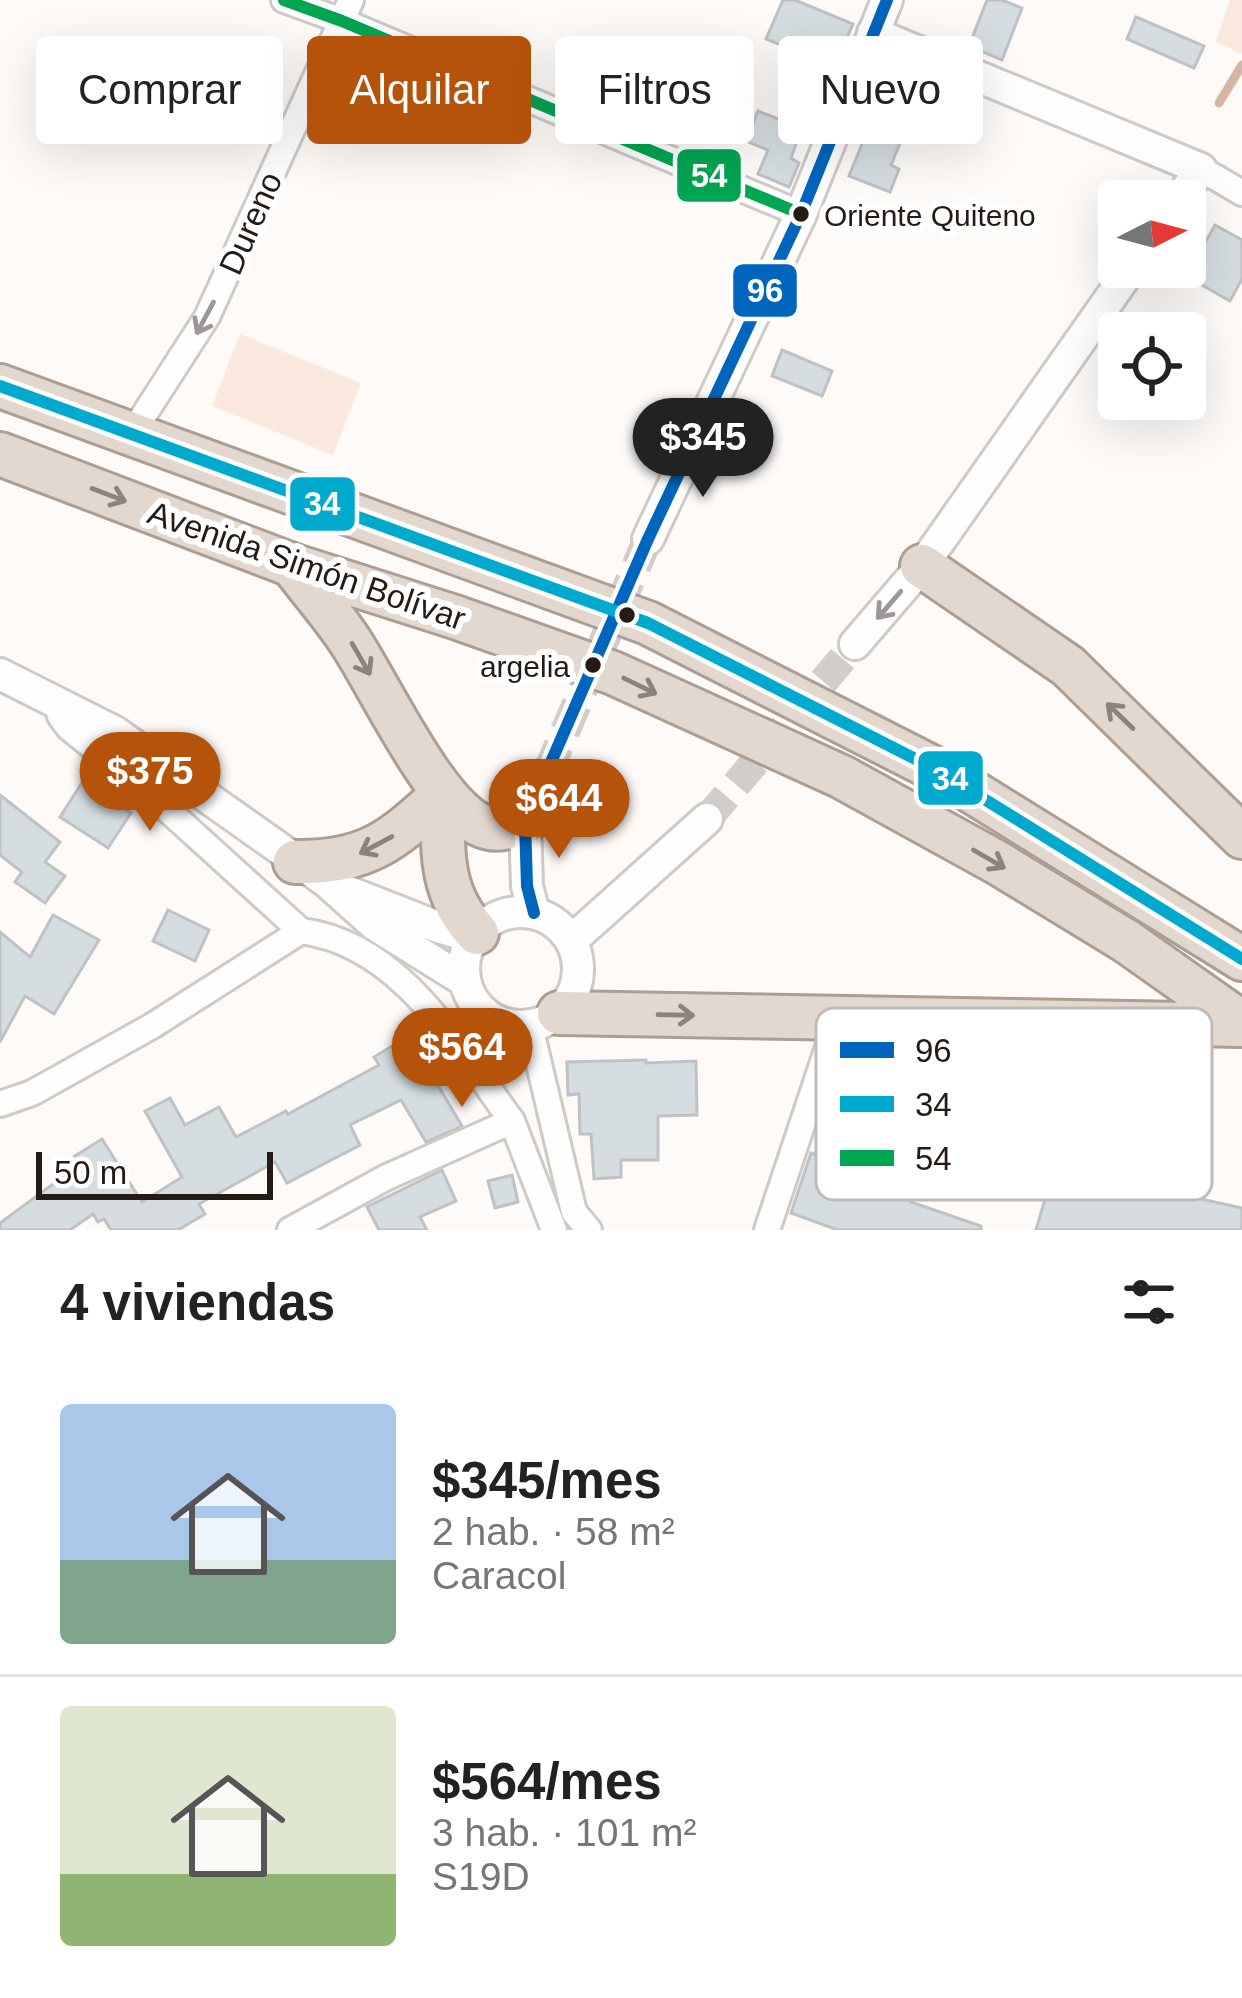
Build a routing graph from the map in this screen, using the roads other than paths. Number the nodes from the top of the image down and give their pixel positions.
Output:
1 (284, 0) edge
2 (887, 0) edge
3 (346, 11) edge
4 (873, 33) junction
5 (1201, 169) junction
6 (1193, 180) edge
7 (1242, 193) edge
8 (801, 214) junction
9 (1117, 288) edge
10 (0, 386) edge
11 (131, 435) junction
12 (0, 454) edge
13 (647, 539) tunnel mouth
14 (292, 565) junction
15 (922, 566) junction
16 (855, 644) tunnel mouth
17 (0, 674) edge
18 (56, 702) junction
19 (547, 773) tunnel mouth
20 (443, 794) junction
21 (706, 818) tunnel mouth
22 (525, 822) junction
23 (1242, 837) edge
24 (310, 872) junction
25 (535, 913) junction
26 (301, 932) junction
27 (475, 936) junction
28 (571, 941) junction
29 (1242, 959) edge
30 (465, 981) junction
31 (816, 1017) edge
32 (544, 1020) junction
33 (1212, 1023) edge
34 (1242, 1024) edge
35 (816, 1083) edge
36 (0, 1104) edge
37 (512, 1121) junction
38 (290, 1230) edge
39 (554, 1230) edge
40 (589, 1230) edge
41 (767, 1230) edge

1 - 3 street
2 - 4 street
3 - 8 street
3 -> 11 street, Dureno
4 - 5 street
4 - 8 street
5 - 6 street
5 - 7 street
8 - 13 street
9 - 15 street
10 - 11 highway, Avenida Simón Bolívar
11 - 29 highway, Avenida Simón Bolívar
12 -> 14 highway, Avenida Simón Bolívar
14 -> 20 highway
14 -> 34 highway, Avenida Simón Bolívar
15 -> 16 street
23 -> 15 highway
17 - 18 street
18 - 24 street
18 - 26 street
19 - 22 street
20 - 22 highway
20 -> 24 highway
20 - 27 highway
21 - 28 street
22 - 25 street
24 - 27 street
24 - 30 street
25 - 27 street
25 - 28 street
26 - 36 street
26 - 37 street
27 - 30 street
28 - 32 street
30 - 32 street
32 -> 31 highway
32 - 40 street
33 - 34 highway
35 - 41 street
37 - 38 street
37 - 39 street

